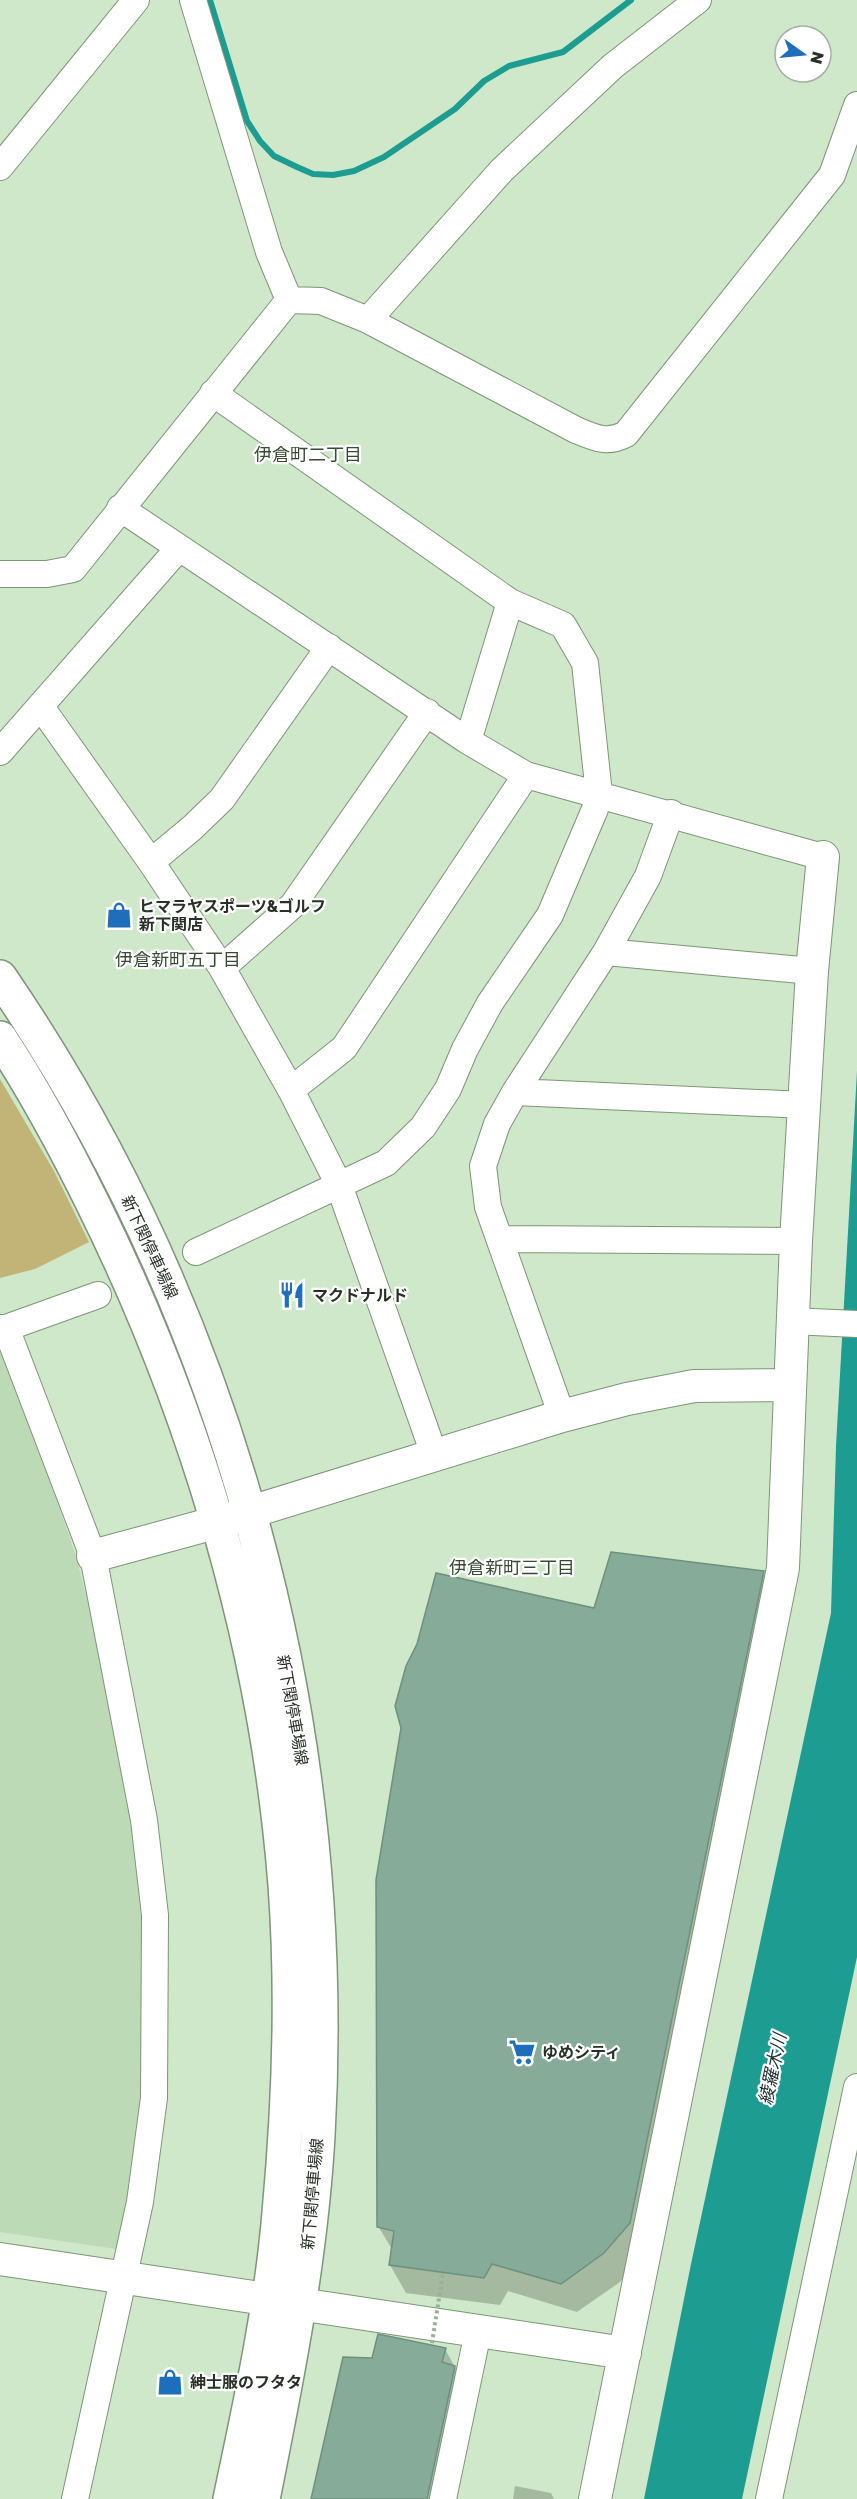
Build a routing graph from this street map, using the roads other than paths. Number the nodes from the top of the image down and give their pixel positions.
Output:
1 (136, 0) edge
2 (193, 0) edge
3 (698, 0) edge
4 (857, 105) edge
5 (0, 167) edge
6 (289, 300) junction
7 (368, 320) junction
8 (213, 393) junction
9 (120, 508) junction
10 (179, 548) junction
11 (0, 574) edge
12 (510, 602) junction
13 (329, 647) junction
14 (41, 707) junction
15 (427, 712) junction
16 (468, 741) junction
17 (0, 752) edge
18 (526, 775) junction
19 (598, 794) junction
20 (671, 813) junction
21 (823, 857) joint
22 (152, 862) junction
23 (606, 952) junction
24 (222, 968) junction
25 (812, 970) junction
26 (0, 978) edge
27 (0, 1038) edge
28 (291, 1090) junction
29 (514, 1092) junction
30 (805, 1105) junction
31 (339, 1185) junction
32 (500, 1239) junction
33 (796, 1240) junction
34 (196, 1252) dead end
35 (98, 1295) dead end
36 (791, 1321) junction
37 (857, 1324) edge
38 (3, 1328) edge
39 (788, 1385) junction
40 (562, 1416) junction
41 (435, 1457) junction
42 (251, 1512) junction
43 (218, 1522) junction
44 (93, 1556) junction
45 (857, 2087) edge
46 (0, 2259) edge
47 (124, 2278) junction
48 (284, 2302) junction
49 (478, 2332) junction
50 (625, 2353) junction
51 (75, 2499) edge
52 (230, 2499) edge
53 (262, 2499) edge
54 (444, 2499) edge
55 (595, 2499) edge
56 (769, 2499) edge

1 - 5 street
2 - 6 street
3 - 7 street
4 - 7 street
6 - 7 street
6 - 8 street
8 - 9 street
8 - 12 street
9 - 10 street
9 - 11 street
10 - 13 street
10 - 14 street
12 - 16 street
12 - 19 street
13 - 15 street
13 - 22 street
14 - 17 street
14 - 22 street
15 - 16 street
15 - 24 street
16 - 18 street
18 - 19 street
18 - 28 street
19 - 20 street
19 - 31 street
20 - 21 street
20 - 23 street
21 - 25 street
22 - 24 street
23 - 25 street
23 - 29 street
24 - 28 street
25 - 30 street
26 - 42 main road, 新下関停車場線
27 - 43 main road, 新下関停車場線
28 - 31 street
29 - 30 street
29 - 32 street
30 - 33 street
31 - 34 street
31 - 41 street
32 - 33 street
32 - 40 street
33 - 36 street
35 - 38 street
36 - 37 street
36 - 39 street
38 - 44 street
39 - 40 street
39 - 50 street
40 - 41 street
41 - 42 street
42 - 43 street
42 - 48 main road, 新下関停車場線
43 - 44 street
43 - 48 main road, 新下関停車場線
44 - 47 street
45 - 56 street
46 - 47 street
47 - 48 street
47 - 51 street
48 - 49 street
48 - 52 main road, 新下関停車場線
48 - 53 main road, 新下関停車場線
49 - 50 street
49 - 54 street
50 - 55 street

